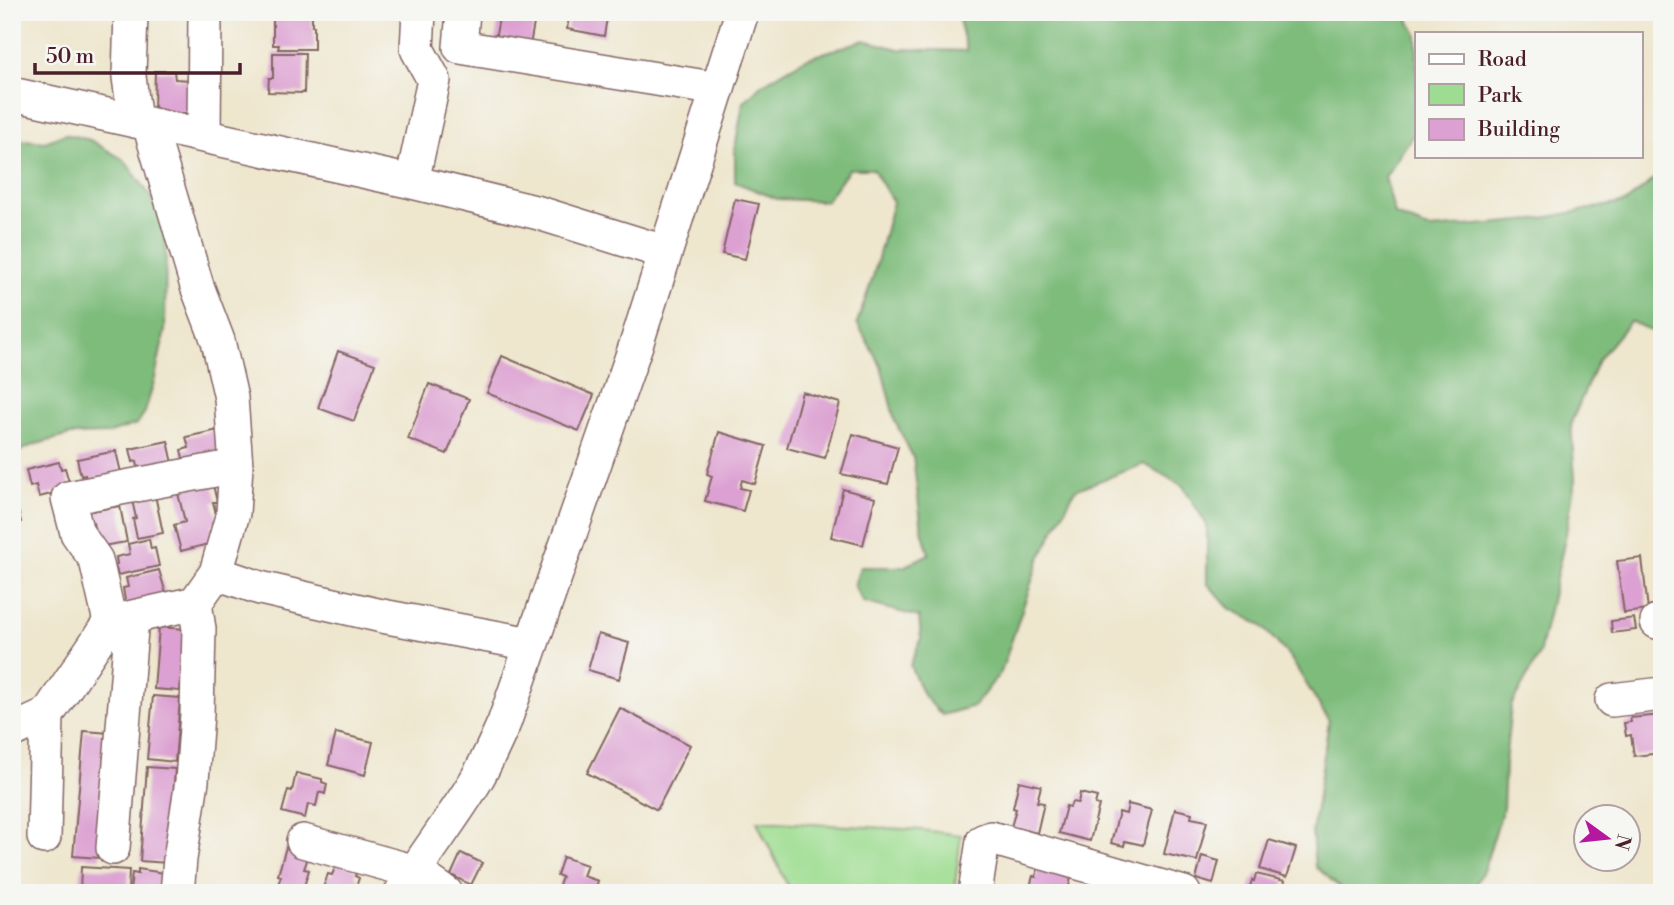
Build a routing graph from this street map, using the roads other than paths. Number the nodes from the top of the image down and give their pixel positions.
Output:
1 (131, 12) edge
2 (205, 12) edge
3 (419, 12) edge
4 (463, 12) edge
5 (742, 12) edge
6 (718, 89) junction
7 (12, 94) edge
8 (142, 122) junction
9 (204, 136) junction
10 (412, 182) junction
11 (664, 252) junction
12 (236, 466) junction
13 (216, 573) junction
14 (195, 603) junction
15 (121, 620) junction
16 (531, 644) junction
17 (1662, 694) edge
18 (1612, 700) dead end
19 (47, 715) junction
20 (12, 731) edge
21 (44, 837) dead end
22 (303, 841) dead end
23 (113, 848) dead end
24 (409, 880) edge
25 (177, 893) edge
26 (446, 893) edge
27 (975, 893) edge
28 (1184, 893) edge

1 - 8 street
2 - 9 street
3 - 10 street
4 - 6 street
5 - 6 street
6 - 11 street
7 - 8 street
8 - 9 street
8 - 12 street
9 - 10 street
10 - 11 street
11 - 16 street
12 - 13 street
12 - 15 street
13 - 14 street
13 - 16 street
14 - 15 street
14 - 25 street
15 - 19 street
15 - 23 street
16 - 24 street
17 - 18 street
19 - 20 street
19 - 21 street
22 - 24 street
24 - 26 street
27 - 28 street

